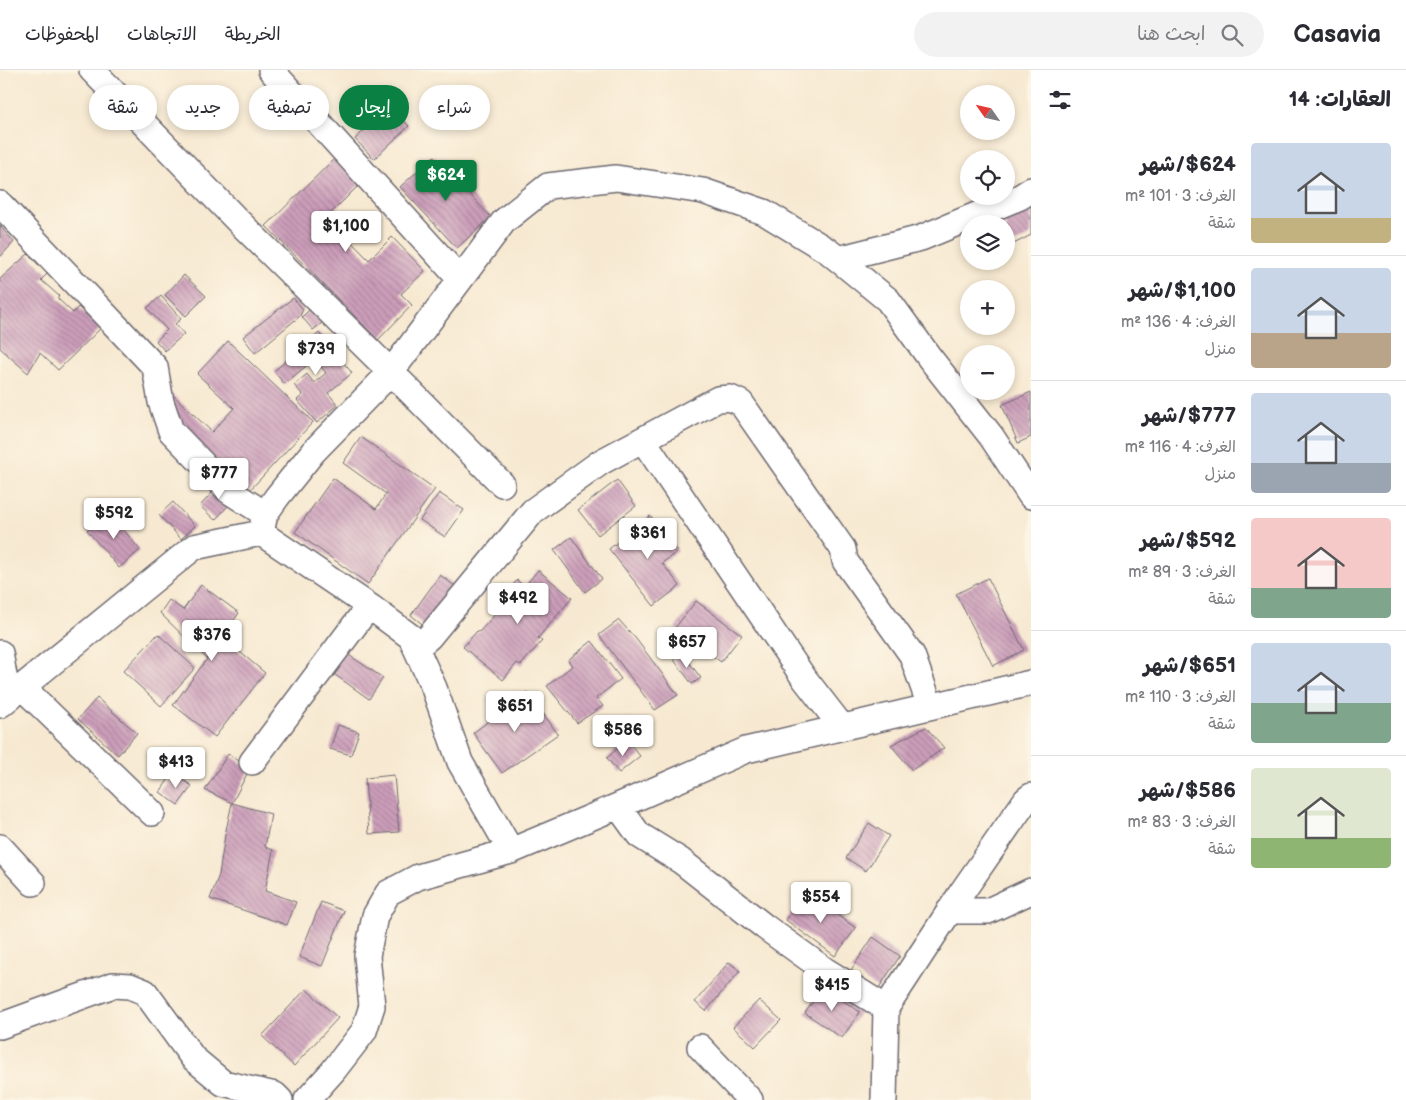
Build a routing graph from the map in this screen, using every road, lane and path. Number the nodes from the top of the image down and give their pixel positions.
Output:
1 (92, 70) edge
2 (271, 70) edge
3 (1031, 190) edge
4 (0, 204) edge
5 (838, 259) junction
6 (460, 279) junction
7 (391, 372) junction
8 (643, 440) junction
9 (502, 484) dead end
10 (1031, 496) edge
11 (263, 524) junction
12 (370, 606) junction
13 (416, 648) junction
14 (0, 652) edge
15 (1031, 683) edge
16 (10, 697) edge
17 (930, 706) junction
18 (842, 727) junction
19 (252, 762) dead end
20 (1031, 796) edge
21 (618, 806) junction
22 (152, 813) dead end
23 (0, 847) edge
24 (511, 851) junction
25 (33, 883) dead end
26 (1031, 891) edge
27 (949, 911) junction
28 (886, 1008) junction
29 (0, 1026) edge
30 (700, 1047) dead end
31 (280, 1100) edge
32 (307, 1100) edge
33 (750, 1100) edge
34 (884, 1100) edge

1 - 7 street
2 - 6 street
3 - 5 street
4 - 11 street
5 - 6 street
5 - 10 street
6 - 7 street
7 - 9 street
7 - 11 street
8 - 13 street
8 - 17 street
8 - 18 street
11 - 12 street
11 - 16 street
12 - 13 street
12 - 19 street
13 - 24 street
14 - 16 street
15 - 17 street
16 - 22 street
17 - 18 street
18 - 21 street
20 - 27 street
21 - 24 street
21 - 28 street
23 - 25 street
24 - 32 street
26 - 27 street
27 - 28 street
28 - 34 street
29 - 31 street
30 - 33 street

